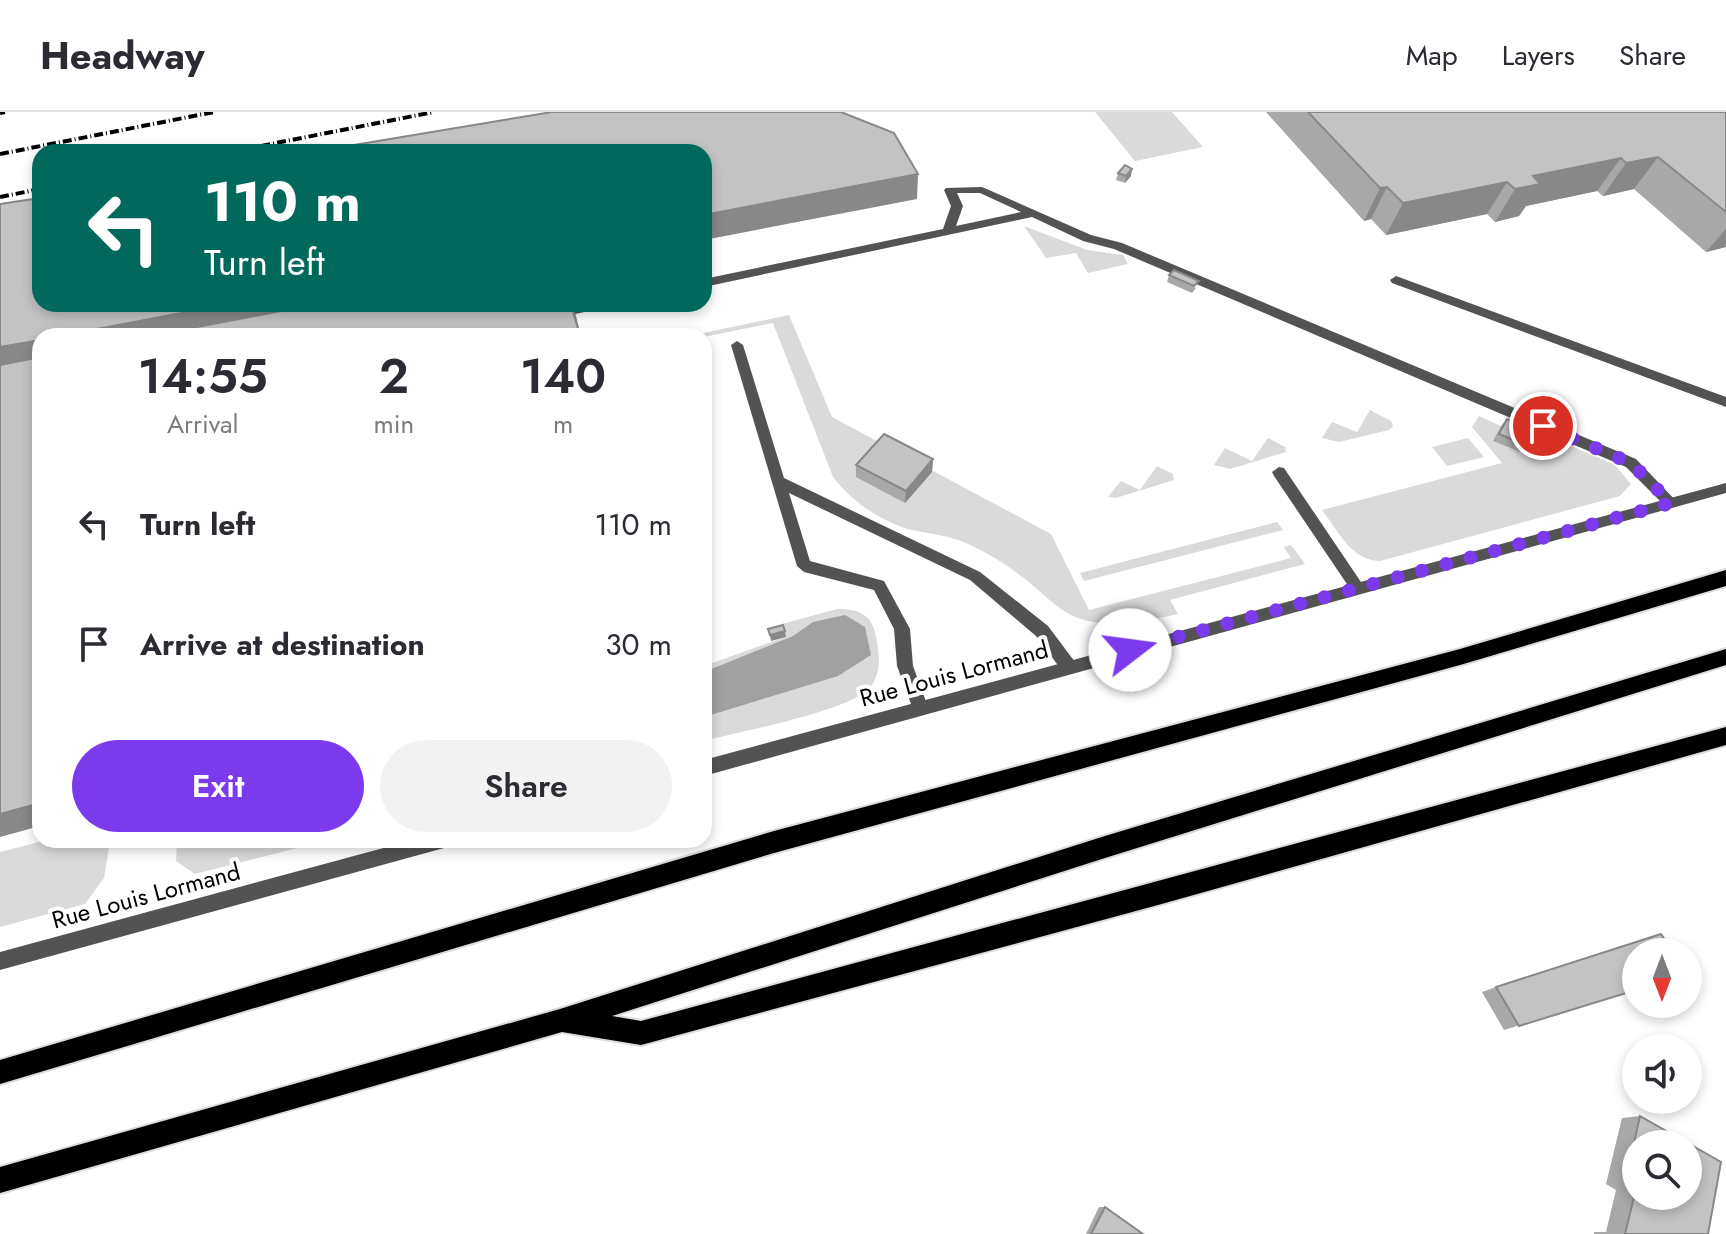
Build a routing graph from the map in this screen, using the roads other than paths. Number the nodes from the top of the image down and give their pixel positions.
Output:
1 (1031, 214) junction
2 (948, 231) junction
3 (712, 280) edge
4 (1396, 280) dead end
5 (737, 345) dead end
6 (1726, 402) edge
7 (1279, 472) dead end
8 (779, 482) junction
9 (1726, 488) edge
10 (1671, 503) junction
11 (1726, 578) edge
12 (1358, 589) junction
13 (1726, 657) edge
14 (1069, 667) junction
15 (920, 707) junction
16 (1726, 736) edge
17 (712, 766) edge
18 (415, 848) edge
19 (0, 961) edge
20 (560, 1021) junction
21 (0, 1072) edge
22 (0, 1180) edge

1 - 2 street
1 - 2 street
1 - 10 street
2 - 3 street
4 - 6 street
5 - 8 street
7 - 12 street
8 - 14 street
8 - 15 street
9 - 10 street, Rue Louis Lormand
10 - 12 street, Rue Louis Lormand
11 - 21 main road
12 - 14 street, Rue Louis Lormand
13 - 20 main road
14 - 15 street, Rue Louis Lormand
15 - 17 street, Rue Louis Lormand
16 - 20 main road
18 - 19 street, Rue Louis Lormand
20 - 22 main road

